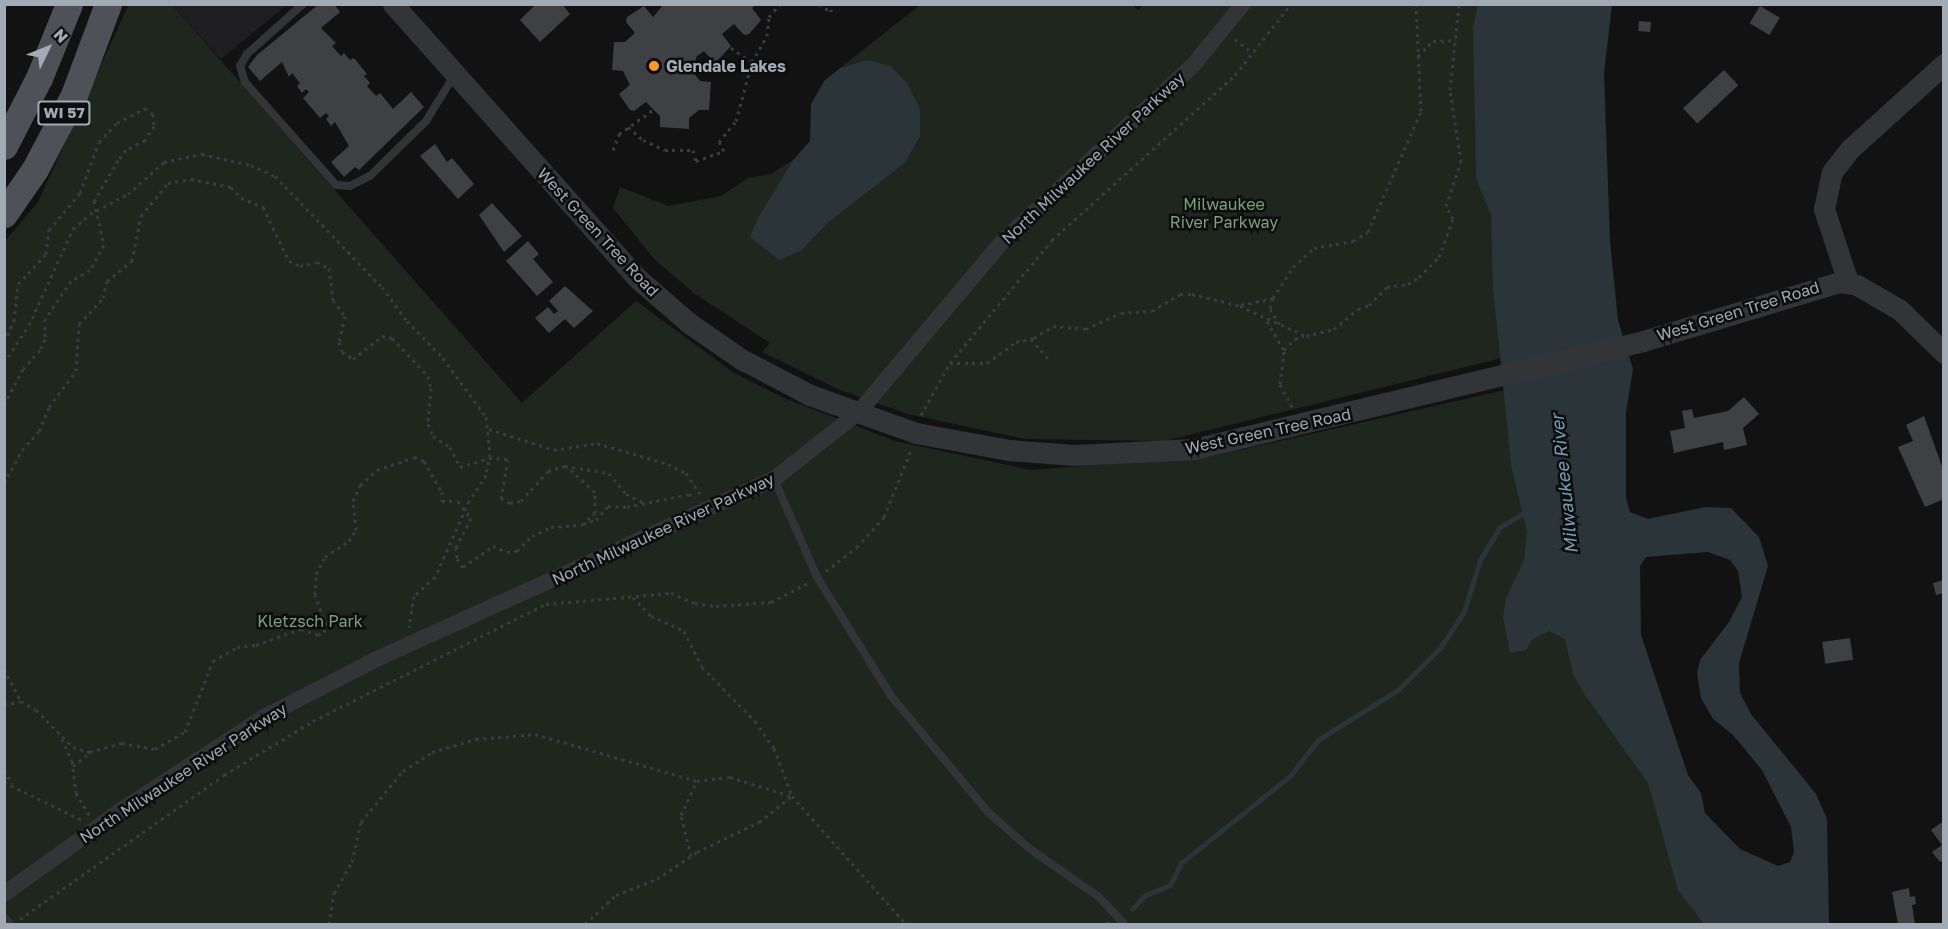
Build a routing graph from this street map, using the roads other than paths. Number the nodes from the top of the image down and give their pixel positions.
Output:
1 (69, 4) edge
2 (108, 4) edge
3 (303, 4) edge
4 (393, 4) edge
5 (1243, 4) edge
6 (1944, 64) edge
7 (455, 74) junction
8 (4, 146) edge
9 (4, 214) edge
10 (1848, 282) junction
11 (1944, 353) edge
12 (858, 413) junction
13 (774, 479) junction
14 (4, 894) edge
15 (4, 917) edge
16 (10, 924) edge
17 (1124, 924) edge

1 - 8 main road, WI 57
2 - 9 main road, WI 57
3 - 7 lane
4 - 7 street, West Green Tree Road
5 - 12 street, North Milwaukee River Parkway
6 - 10 street
7 - 12 street, West Green Tree Road
10 - 11 street
10 - 12 street, West Green Tree Road
12 - 13 street, North Milwaukee River Parkway
13 - 14 street, North Milwaukee River Parkway
13 - 17 lane
15 - 16 lane

